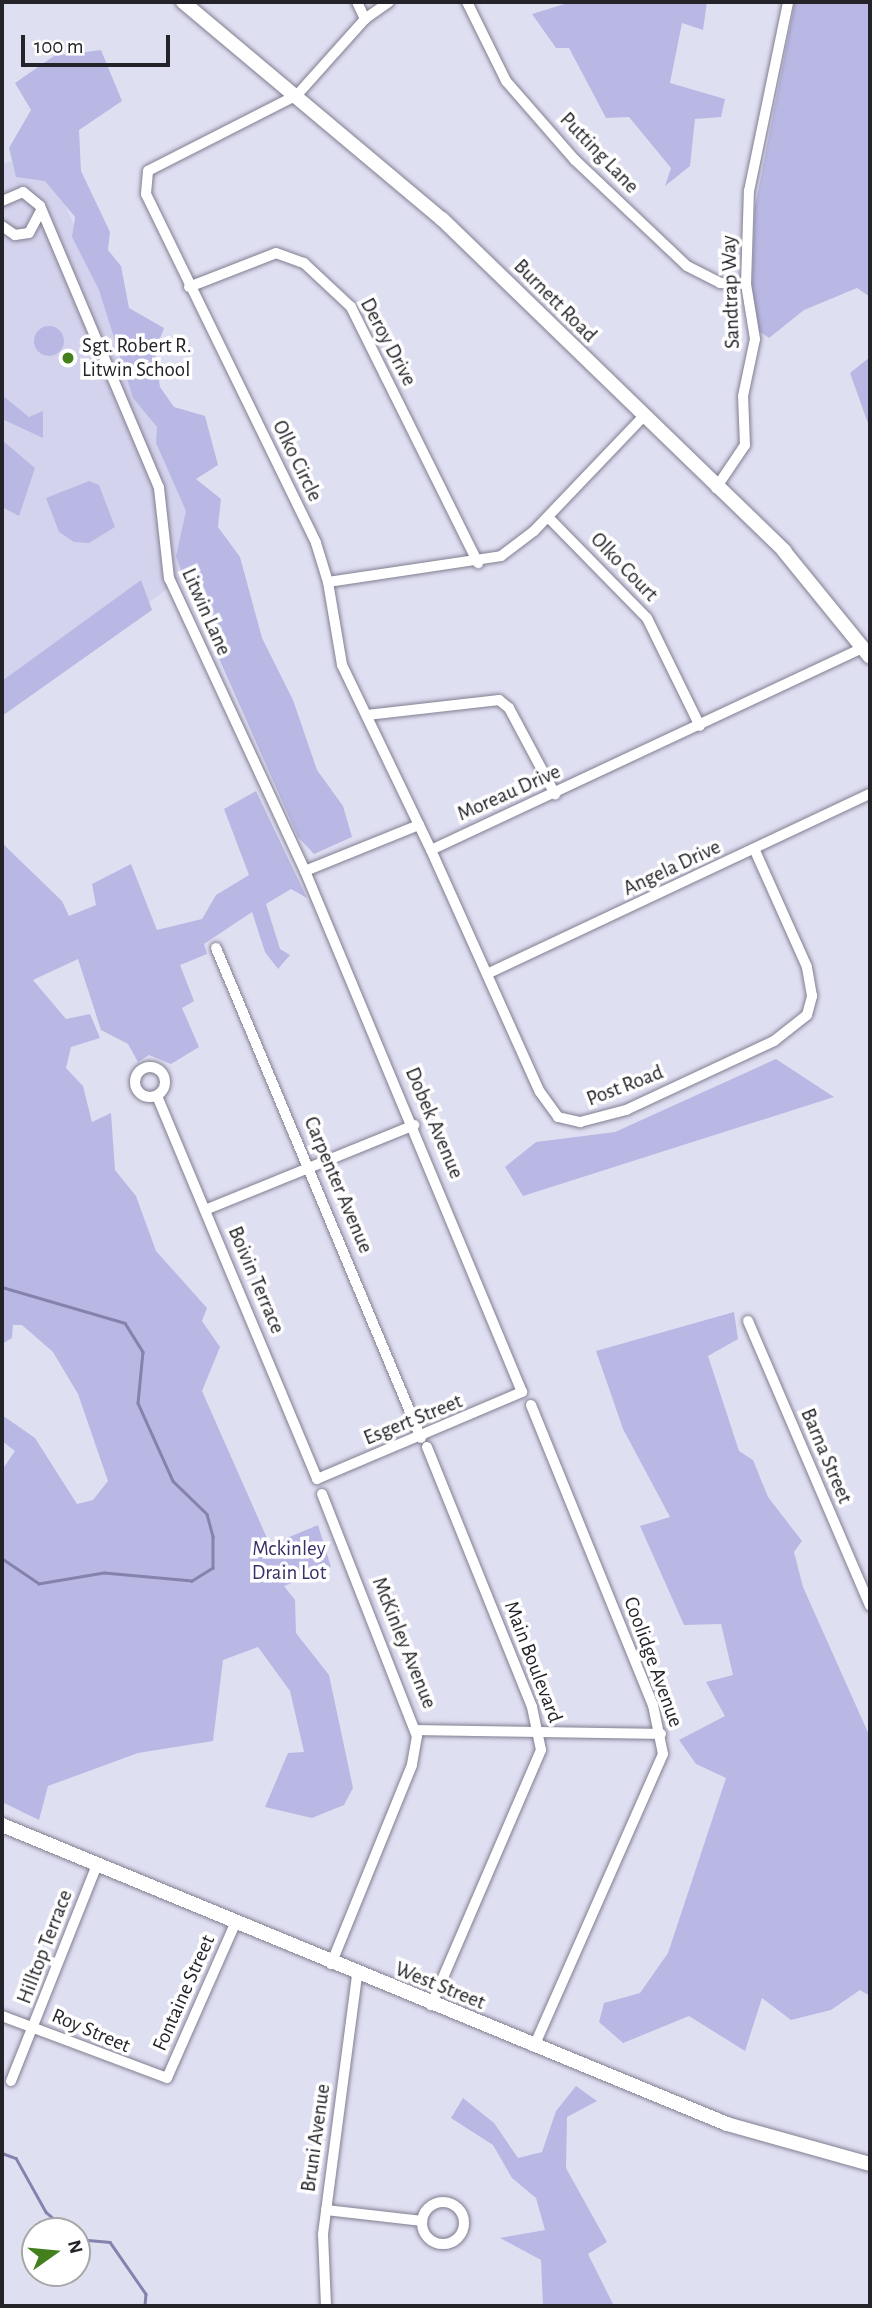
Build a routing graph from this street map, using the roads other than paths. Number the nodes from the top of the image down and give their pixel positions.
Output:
1 (183, 2) edge
2 (357, 2) edge
3 (389, 2) edge
4 (467, 2) edge
5 (788, 2) edge
6 (365, 19) junction
7 (297, 95) junction
8 (3, 196) edge
9 (41, 210) junction
10 (2, 226) edge
11 (746, 284) junction
12 (189, 287) junction
13 (643, 417) junction
14 (716, 488) junction
15 (548, 517) junction
16 (478, 563) junction
17 (328, 582) junction
18 (867, 653) edge
19 (367, 715) junction
20 (701, 726) junction
21 (555, 794) junction
22 (870, 794) edge
23 (419, 825) junction
24 (431, 849) junction
25 (755, 851) junction
26 (305, 871) junction
27 (216, 948) dead end
28 (489, 974) junction
29 (157, 1096) dead end
30 (414, 1125) junction
31 (310, 1167) junction
32 (205, 1210) junction
33 (748, 1321) dead end
34 (522, 1392) joint
35 (530, 1405) dead end
36 (424, 1442) junction
37 (317, 1479) joint
38 (322, 1494) dead end
39 (870, 1606) edge
40 (539, 1728) junction
41 (417, 1730) junction
42 (661, 1734) junction
43 (2, 1825) edge
44 (97, 1865) junction
45 (235, 1924) junction
46 (331, 1964) junction
47 (358, 1975) junction
48 (431, 2005) junction
49 (2, 2016) edge
50 (34, 2028) junction
51 (534, 2047) junction
52 (167, 2078) joint
53 (11, 2081) dead end
54 (870, 2164) edge
55 (326, 2210) junction
56 (422, 2221) junction
57 (326, 2306) edge

1 - 7 main road, Burnett Road
2 - 6 street
3 - 6 street
4 - 11 street, Putting Lane
5 - 11 street, Sandtrap Way
6 - 7 street
7 - 12 street, Olko Circle
7 - 13 main road, Burnett Road
8 - 9 street
9 - 10 street
9 - 26 street, Litwin Lane
11 - 14 street, Sandtrap Way
12 - 16 street, Deroy Drive
12 - 17 street, Olko Circle
13 - 14 main road, Burnett Road
13 - 15 street
14 - 18 main road, Burnett Road
15 - 16 street
15 - 20 street, Olko Court
16 - 17 street
17 - 19 street
18 - 20 street, Moreau Drive
19 - 21 street
19 - 23 street
20 - 21 street, Moreau Drive
21 - 24 street, Moreau Drive
22 - 25 street, Angela Drive
23 - 24 street
23 - 26 street
24 - 28 street, Post Road
25 - 28 street, Angela Drive
25 - 28 street, Post Road
26 - 30 street, Dobek Avenue
27 - 31 street, Carpenter Avenue
29 - 32 street, Boivin Terrace
30 - 31 street
30 - 34 street, Dobek Avenue
31 - 32 street
31 - 36 street, Carpenter Avenue
32 - 37 street, Boivin Terrace
33 - 39 street, Barna Street
34 - 36 street, Esgert Street
35 - 42 street, Coolidge Avenue
36 - 37 street, Esgert Street
36 - 40 street, Main Boulevard
38 - 41 street, McKinley Avenue
40 - 41 street
40 - 42 street
40 - 48 street, Main Boulevard
41 - 46 street, McKinley Avenue
42 - 51 street, Coolidge Avenue
43 - 44 main road, West Street
44 - 45 main road, West Street
44 - 50 street, Hilltop Terrace
45 - 46 main road, West Street
45 - 52 street, Fontaine Street
46 - 47 main road, West Street
47 - 48 main road, West Street
47 - 55 street, Bruni Avenue
48 - 51 main road, West Street
49 - 50 street, Roy Street
50 - 52 street, Roy Street
50 - 53 street, Hilltop Terrace
51 - 54 main road, West Street
55 - 56 street
55 - 57 street, Bruni Avenue
56 - 56 street

